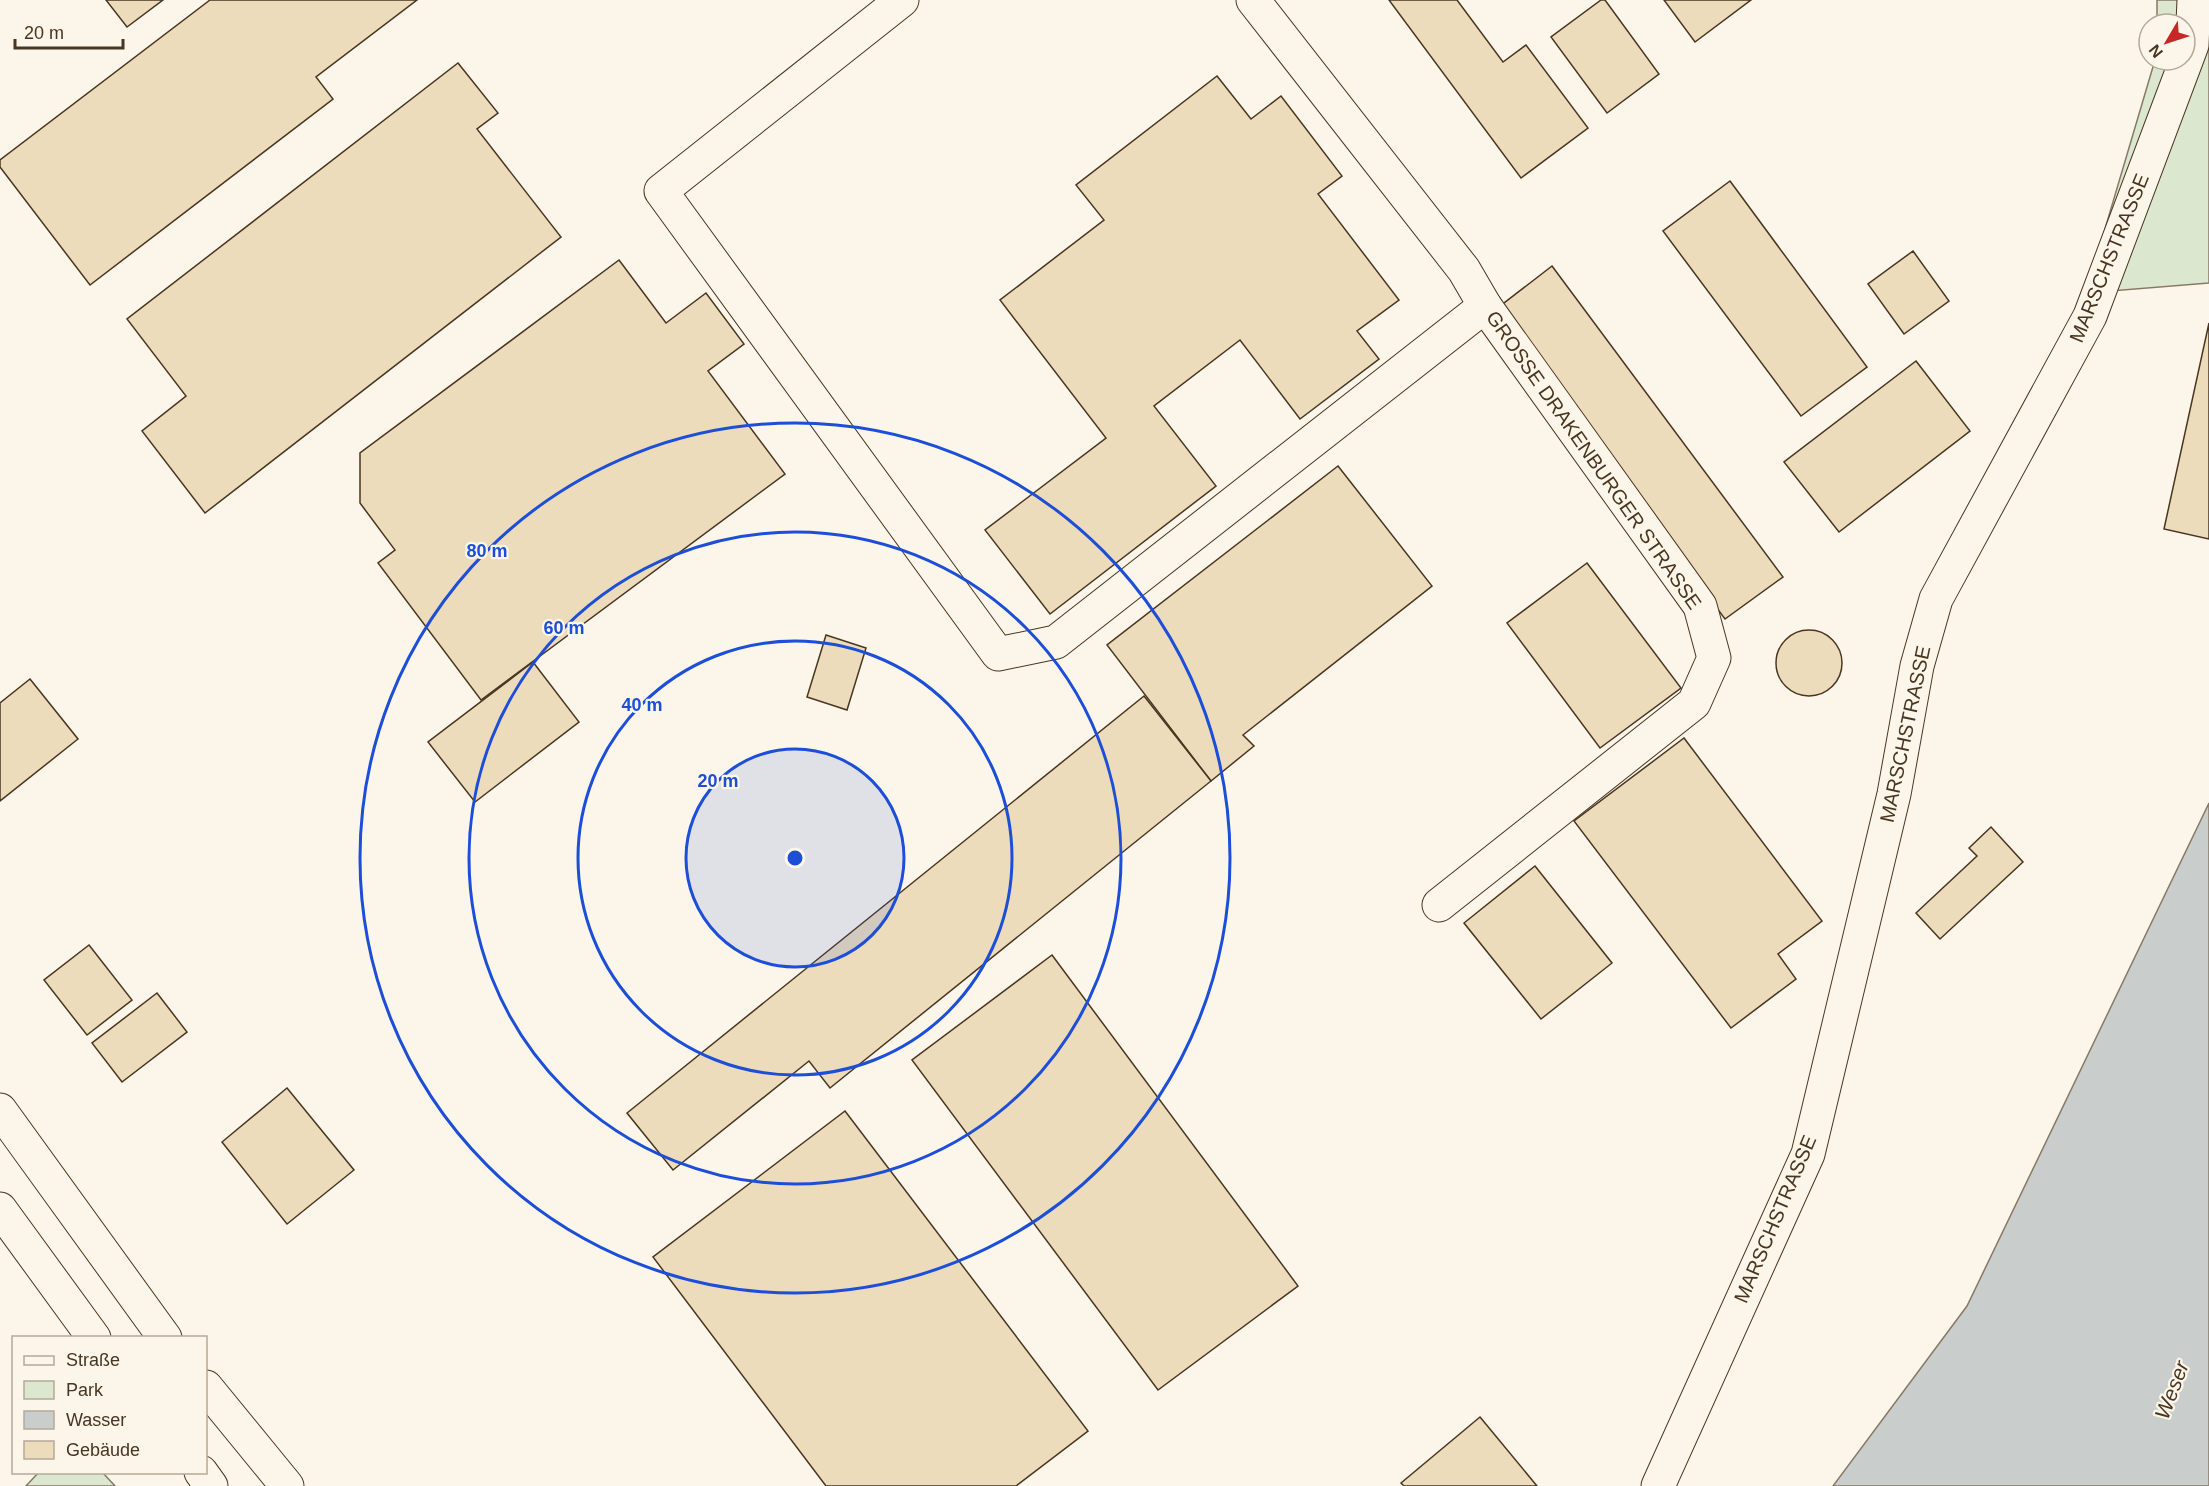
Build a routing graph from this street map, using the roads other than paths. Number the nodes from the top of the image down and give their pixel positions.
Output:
1 (902, 0) edge
2 (1253, 0) edge
3 (2194, 0) edge
4 (1485, 306) junction
5 (1439, 905) dead end
6 (0, 1110) edge
7 (0, 1209) edge
8 (93, 1336) edge
9 (164, 1336) edge
10 (207, 1388) edge
11 (202, 1474) edge
12 (211, 1486) edge
13 (287, 1486) edge
14 (1658, 1486) edge

1 - 4 main road
2 - 4 main road, GROSSE DRAKENBURGER STRASSE
3 - 14 main road, MARSCHSTRASSE
4 - 5 main road, GROSSE DRAKENBURGER STRASSE
6 - 9 main road
7 - 8 main road
10 - 13 main road
11 - 12 main road

